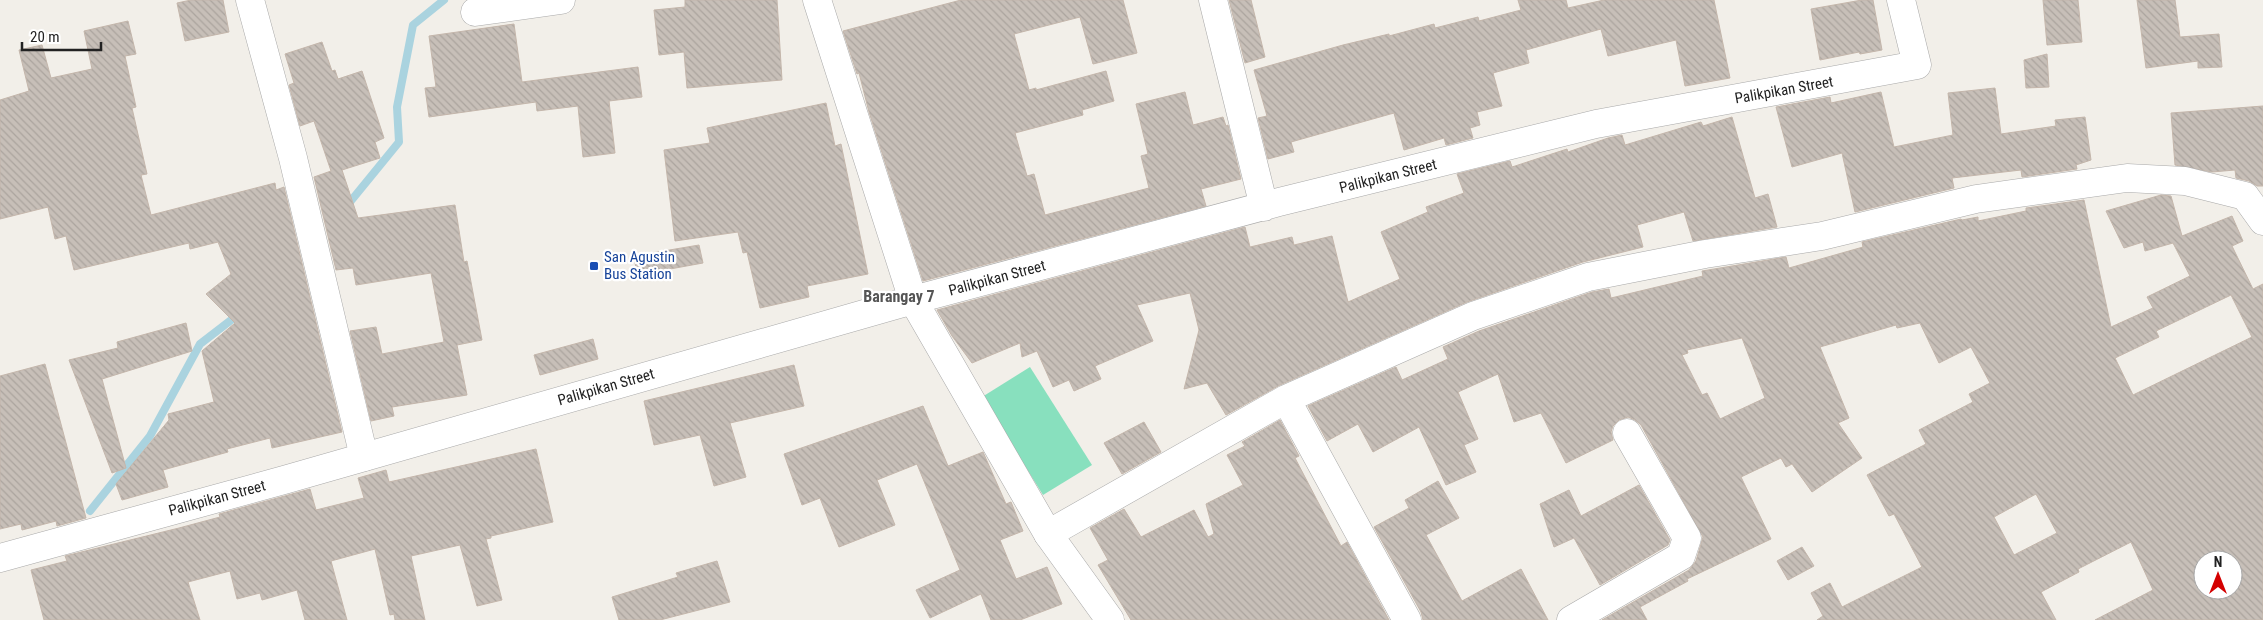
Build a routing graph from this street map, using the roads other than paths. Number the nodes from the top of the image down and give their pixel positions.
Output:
1 (250, 0) edge
2 (562, 0) edge
3 (817, 0) edge
4 (1213, 0) edge
5 (1901, 0) edge
6 (475, 12) dead end
7 (1264, 207) junction
8 (2263, 222) edge
9 (913, 300) junction
10 (1286, 399) junction
11 (1627, 434) dead end
12 (364, 457) junction
13 (1048, 534) junction
14 (0, 558) edge
15 (1110, 620) edge
16 (1407, 620) edge
17 (1571, 620) edge

1 - 12 street
2 - 6 street
3 - 9 street
4 - 7 street
5 - 7 street, Palikpikan Street
7 - 9 street, Palikpikan Street
8 - 10 street
9 - 12 street, Palikpikan Street
9 - 13 street
10 - 13 street
10 - 16 street
11 - 17 street
12 - 14 street, Palikpikan Street
13 - 15 street

